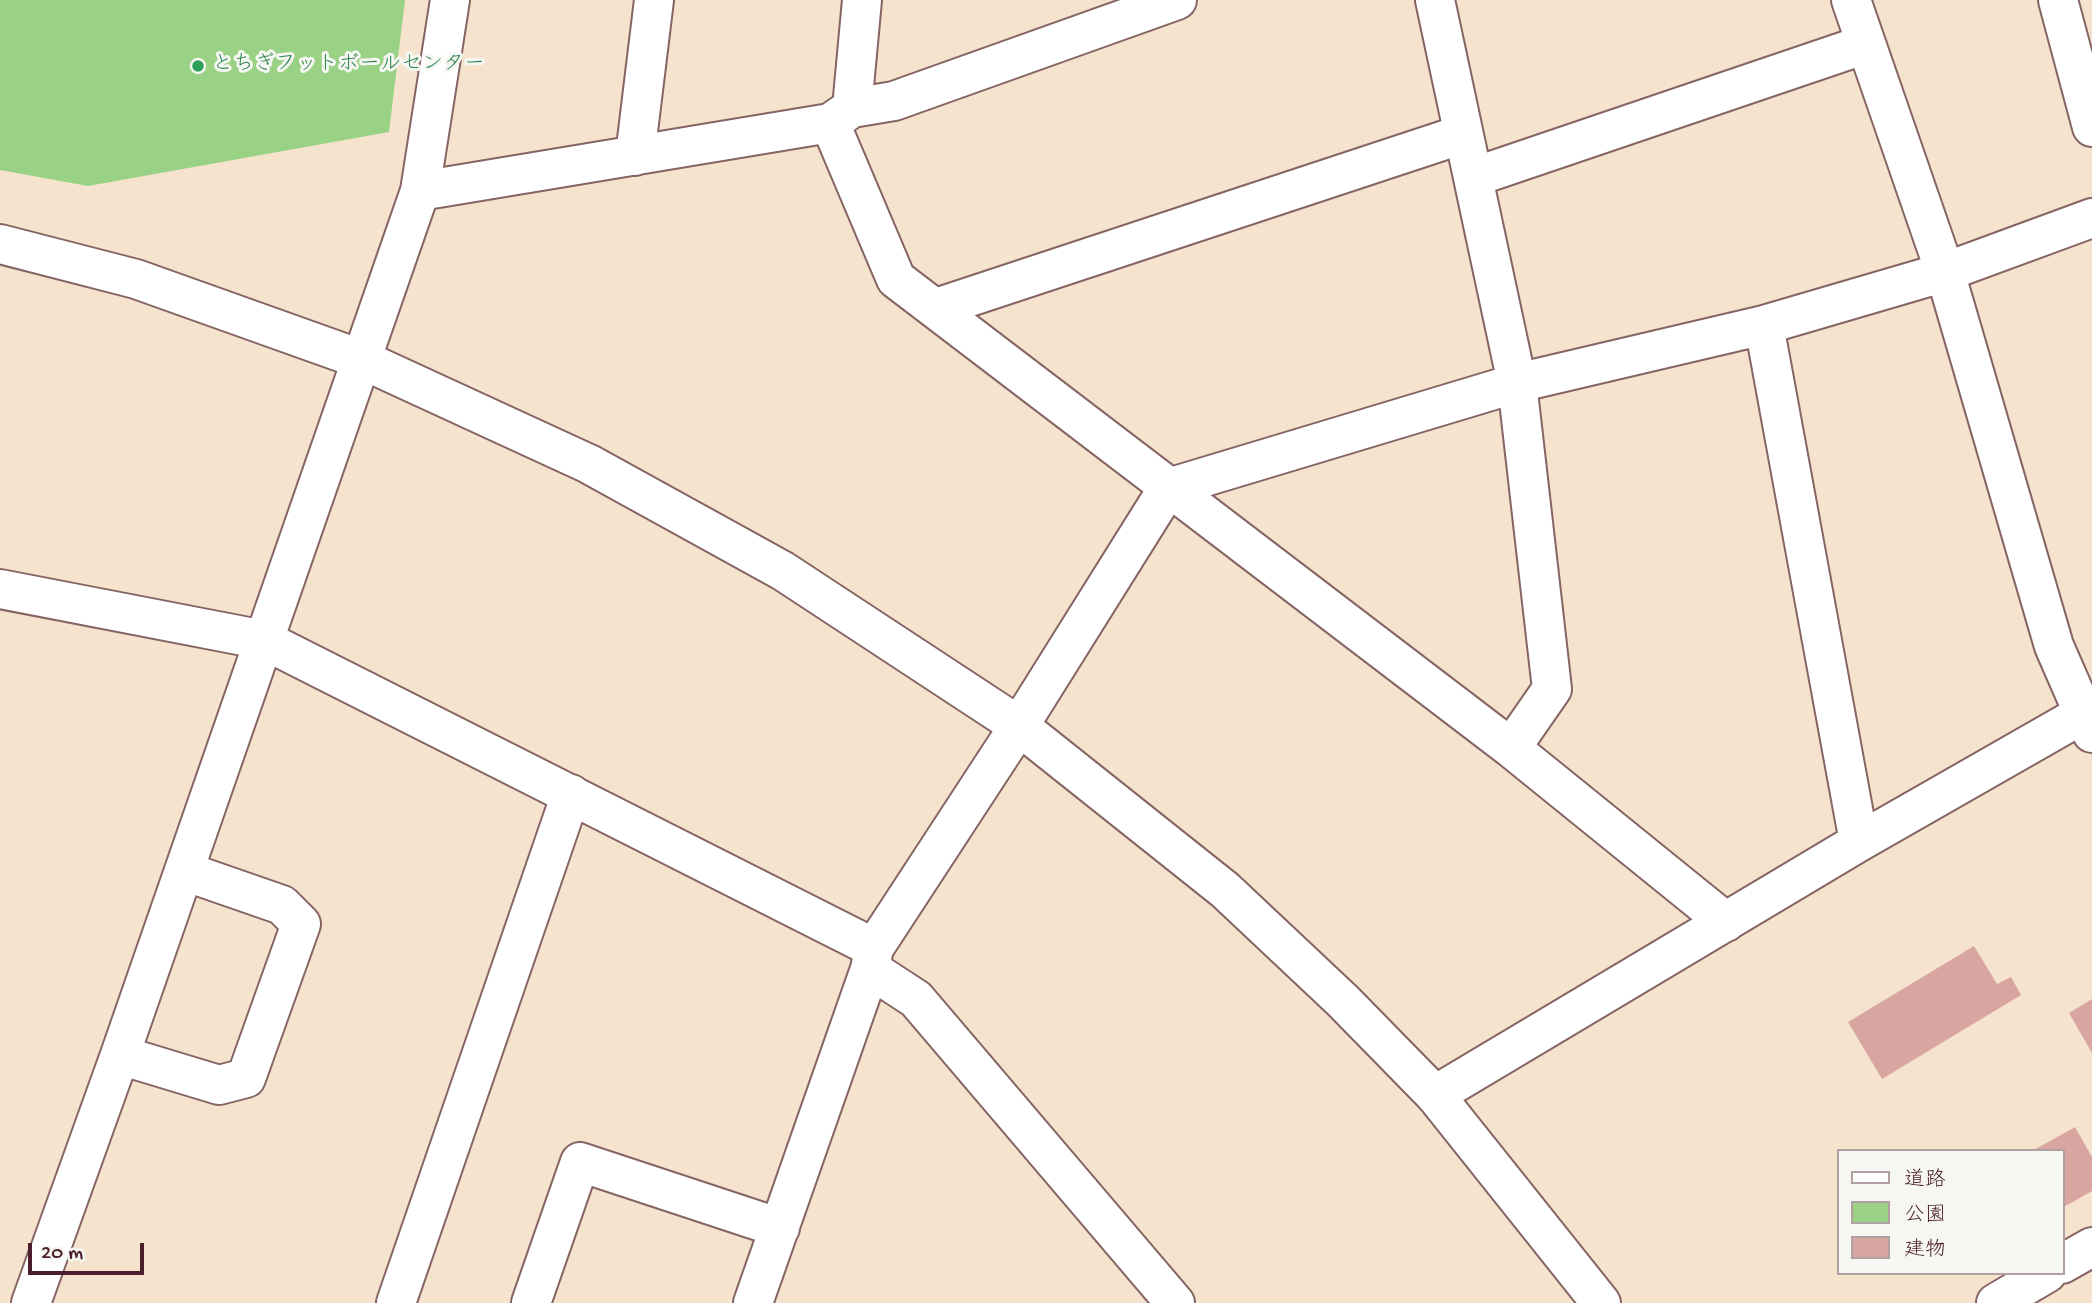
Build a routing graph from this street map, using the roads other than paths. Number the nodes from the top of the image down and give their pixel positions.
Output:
1 (450, 0) edge
2 (654, 0) edge
3 (862, 0) edge
4 (1177, 0) edge
5 (1435, 0) edge
6 (1851, 0) edge
7 (2058, 0) edge
8 (1866, 44) junction
9 (841, 115) junction
10 (2092, 127) edge
11 (1463, 134) junction
12 (635, 156) junction
13 (1474, 177) junction
14 (420, 191) junction
15 (2092, 218) edge
16 (0, 244) edge
17 (1945, 272) junction
18 (936, 308) junction
19 (1764, 325) junction
20 (363, 360) junction
21 (1517, 383) junction
22 (1168, 488) junction
23 (0, 589) edge
24 (264, 640) junction
25 (2089, 717) edge
26 (1019, 726) junction
27 (1511, 748) junction
28 (571, 794) junction
29 (1859, 842) junction
30 (184, 871) junction
31 (1726, 922) junction
32 (872, 958) junction
33 (120, 1055) junction
34 (1435, 1095) junction
35 (780, 1228) junction
36 (2092, 1247) edge
37 (2064, 1263) edge
38 (2044, 1275) edge
39 (767, 1295) edge
40 (31, 1303) edge
41 (396, 1303) edge
42 (531, 1303) edge
43 (1175, 1303) edge
44 (1601, 1303) edge
45 (1996, 1303) edge

1 - 14 street
2 - 12 street
3 - 9 street
4 - 9 street
5 - 11 street
6 - 8 street
7 - 10 street
8 - 13 street
8 - 17 street
9 - 12 street
9 - 18 street
11 - 13 street
11 - 18 street
12 - 14 street
13 - 21 street
14 - 20 street
15 - 17 street
16 - 20 street
17 - 19 street
17 - 25 street
18 - 22 street
19 - 21 street
19 - 29 street
20 - 24 street
20 - 26 street
21 - 22 street
21 - 27 street
22 - 26 street
22 - 27 street
23 - 24 street
24 - 28 street
24 - 30 street
25 - 29 street
26 - 32 street
26 - 34 street
27 - 31 street
28 - 32 street
28 - 41 street
29 - 31 street
30 - 33 street
30 - 33 street
31 - 34 street
32 - 35 street
32 - 43 street
33 - 40 street
34 - 44 street
35 - 39 street
35 - 42 street
36 - 37 street
38 - 45 street

